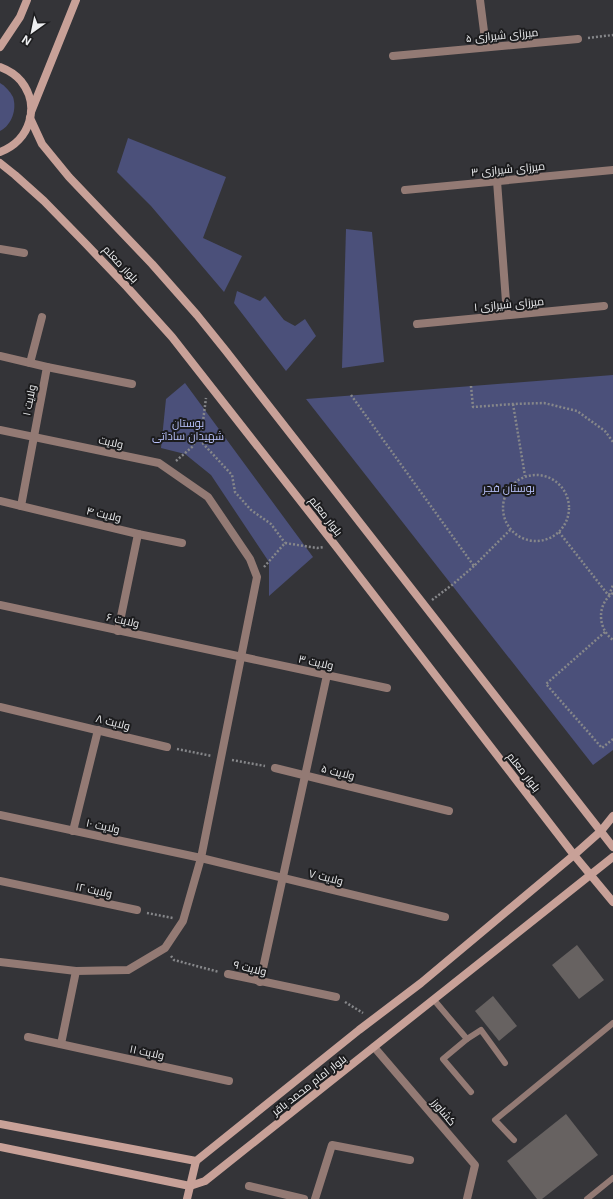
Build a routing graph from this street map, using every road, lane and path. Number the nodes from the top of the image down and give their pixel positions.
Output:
1 (27, 0) edge
2 (76, 0) edge
3 (480, 0) edge
4 (613, 35) edge
5 (578, 39) joint
6 (0, 47) edge
7 (486, 47) junction
8 (393, 56) dead end
9 (0, 67) edge
10 (31, 115) junction
11 (0, 152) edge
12 (0, 163) edge
13 (613, 170) edge
14 (497, 181) junction
15 (405, 190) dead end
16 (0, 249) edge
17 (24, 253) dead end
18 (604, 306) dead end
19 (508, 315) junction
20 (42, 317) dead end
21 (418, 324) dead end
22 (0, 356) edge
23 (30, 363) junction
24 (47, 367) junction
25 (208, 382) junction
26 (132, 384) dead end
27 (471, 386) dead end
28 (351, 395) dead end
29 (513, 404) junction
30 (0, 430) edge
31 (33, 437) junction
32 (197, 437) junction
33 (613, 442) edge
34 (165, 468) junction
35 (525, 477) junction
36 (0, 501) edge
37 (21, 506) junction
38 (510, 530) junction
39 (559, 532) junction
40 (138, 534) junction
41 (182, 543) dead end
42 (284, 543) junction
43 (335, 545) junction
44 (474, 566) junction
45 (257, 577) junction
46 (613, 585) edge
47 (613, 593) edge
48 (609, 596) junction
49 (424, 605) junction
50 (0, 606) edge
51 (118, 631) junction
52 (605, 632) junction
53 (613, 640) edge
54 (241, 657) junction
55 (327, 675) junction
56 (387, 688) dead end
57 (0, 707) edge
58 (98, 730) junction
59 (613, 739) edge
60 (167, 747) joint
61 (221, 757) junction
62 (275, 768) joint
63 (305, 776) junction
64 (449, 811) dead end
65 (0, 815) edge
66 (613, 816) edge
67 (73, 831) junction
68 (600, 831) junction
69 (613, 847) edge
70 (574, 855) junction
71 (613, 857) edge
72 (201, 858) junction
73 (591, 874) junction
74 (283, 878) junction
75 (0, 881) edge
76 (613, 902) edge
77 (137, 910) joint
78 (445, 917) dead end
79 (183, 921) junction
80 (165, 948) junction
81 (0, 962) edge
82 (76, 971) junction
83 (228, 974) joint
84 (260, 982) junction
85 (336, 997) joint
86 (434, 1000) junction
87 (374, 1019) junction
88 (613, 1023) edge
89 (28, 1037) dead end
90 (467, 1039) junction
91 (61, 1044) junction
92 (374, 1048) junction
93 (505, 1063) dead end
94 (229, 1081) dead end
95 (471, 1092) dead end
96 (0, 1124) edge
97 (514, 1140) dead end
98 (0, 1147) edge
99 (410, 1160) dead end
100 (196, 1161) junction
101 (613, 1178) edge
102 (190, 1186) junction
103 (249, 1186) dead end
104 (277, 1196) edge
105 (187, 1199) edge
106 (304, 1199) edge
107 (315, 1199) edge
108 (467, 1199) edge
109 (587, 1199) edge

1 - 6 main road
2 - 10 main road
3 - 7 street
4 - 5 path
5 - 7 street, میرزای شیرازی ۵
7 - 8 street, میرزای شیرازی ۵
9 - 10 main road, بلوار معلم
10 - 11 main road
10 - 49 main road, بلوار معلم
12 - 25 main road, بلوار معلم
13 - 14 street, میرزای شیرازی ۳
14 - 15 street, میرزای شیرازی ۳
14 - 19 street
16 - 17 street
18 - 19 street, میرزای شیرازی ۱
19 - 21 street, میرزای شیرازی ۱
20 - 23 street
22 - 23 street
23 - 24 street
24 - 26 street
24 - 31 street, ولایت ۱
25 - 32 path
25 - 43 main road, بلوار معلم
27 - 29 path
28 - 44 path
29 - 33 path
29 - 35 path
30 - 31 street, ولایت
31 - 34 street, ولایت
31 - 37 street
32 - 34 path
32 - 42 path
34 - 45 street, ولایت
35 - 38 path
35 - 39 path
36 - 37 street, ولایت ۴
37 - 40 street, ولایت ۴
38 - 39 path
38 - 44 path
39 - 48 path
40 - 41 street, ولایت ۴
40 - 51 street
42 - 43 path
42 - 45 path
43 - 70 main road, بلوار معلم
44 - 49 path
45 - 54 street
46 - 48 path
47 - 48 path
48 - 52 path
49 - 68 main road, بلوار معلم
50 - 51 street, ولایت ۶
51 - 54 street, ولایت ۶
52 - 53 path
52 - 59 path
54 - 55 street, ولایت ۳
54 - 61 street
55 - 56 street, ولایت ۳
55 - 63 street
57 - 58 street, ولایت ۸
58 - 60 street, ولایت ۸
58 - 67 street
60 - 61 path
61 - 62 path
61 - 72 street
62 - 63 street, ولایت ۵
63 - 64 street, ولایت ۵
63 - 74 street
65 - 67 street, ولایت ۱۰
66 - 68 main road, بلوار امام محمد باقر
67 - 72 street, ولایت ۱۰
68 - 69 main road, بلوار معلم
68 - 70 main road, بلوار امام محمد باقر
70 - 73 main road, بلوار معلم
70 - 87 main road, بلوار امام محمد باقر
71 - 73 main road, بلوار امام محمد باقر
72 - 74 street, ولایت ۷
72 - 79 street
73 - 76 main road, بلوار معلم
73 - 86 main road, بلوار امام محمد باقر
74 - 78 street, ولایت ۷
74 - 84 street
75 - 77 street, ولایت ۱۲
77 - 79 path
79 - 80 street
80 - 82 street
80 - 83 path, ولایت ۹
81 - 82 street
82 - 91 street
83 - 84 street, ولایت ۹
84 - 85 street, ولایت ۹
85 - 87 path
86 - 90 lane
86 - 92 main road, بلوار امام محمد باقر
87 - 100 main road, بلوار امام محمد باقر
88 - 97 lane
89 - 91 street, ولایت ۱۱
90 - 93 lane
90 - 95 lane
91 - 94 street, ولایت ۱۱
92 - 102 main road, بلوار امام محمد باقر
92 - 108 street, کشاورز
96 - 100 main road
98 - 102 main road
99 - 107 street
100 - 102 main road
101 - 109 lane
102 - 105 main road
103 - 104 street
104 - 106 street

